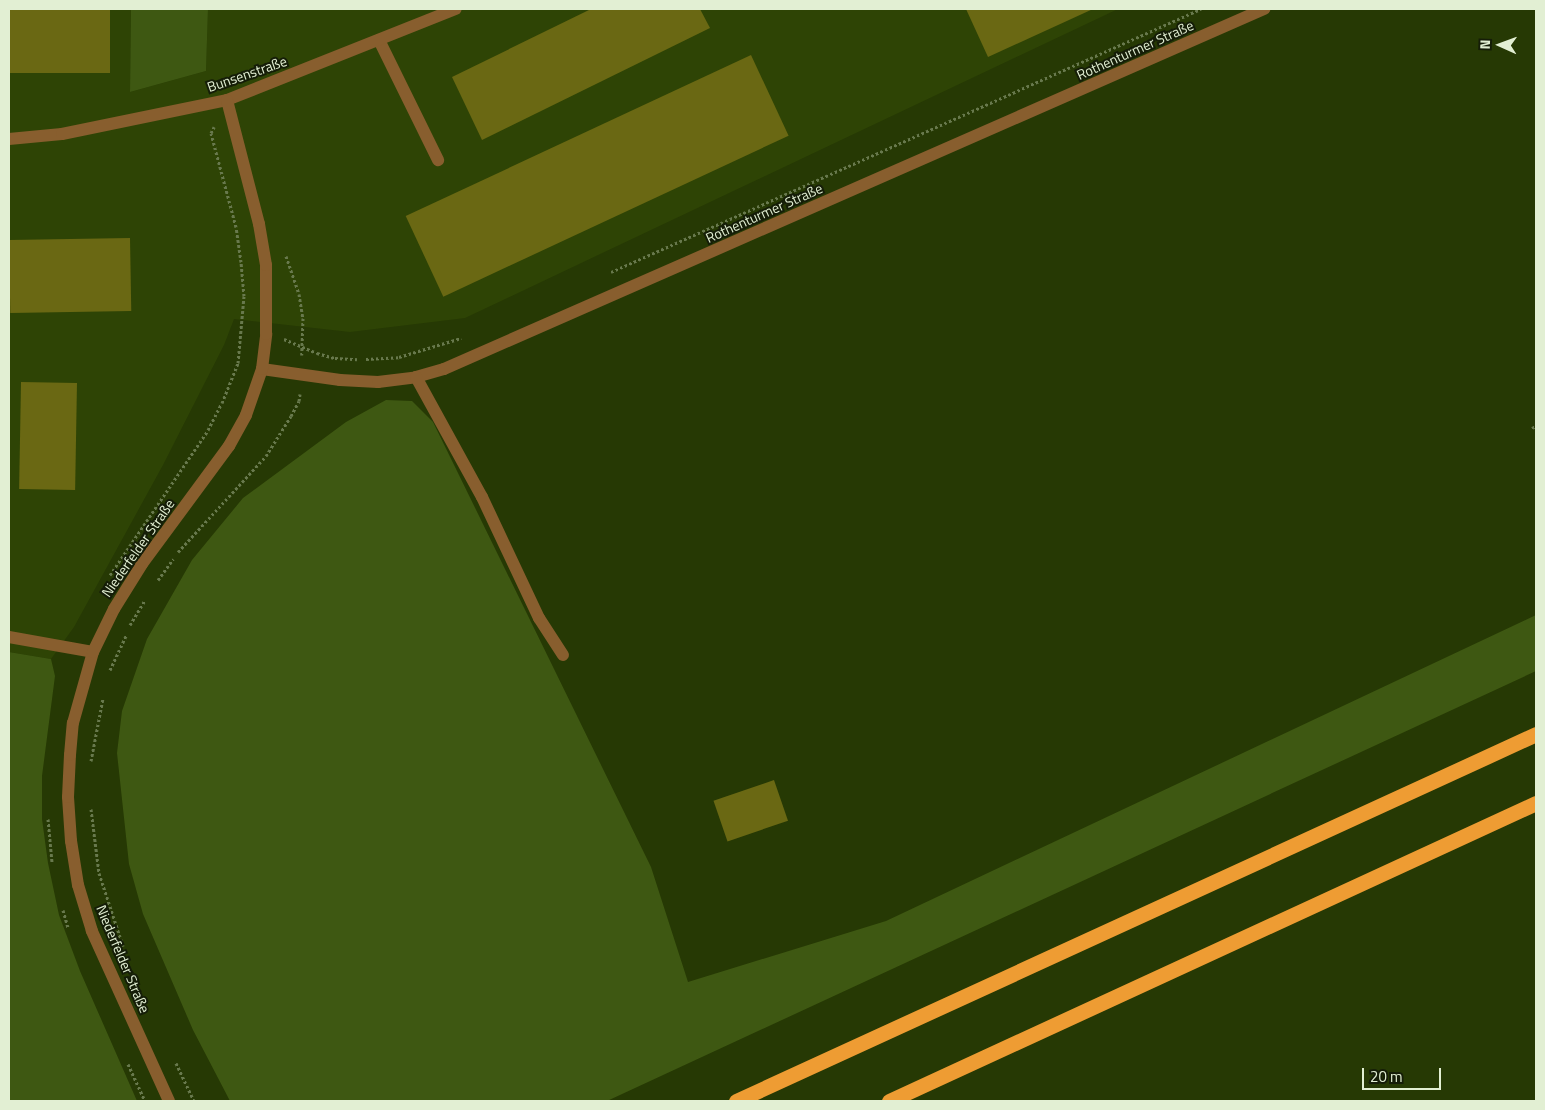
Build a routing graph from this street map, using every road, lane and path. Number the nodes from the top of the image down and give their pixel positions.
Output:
1 (456, 9) edge
2 (1201, 9) edge
3 (1264, 9) edge
4 (379, 40) junction
5 (227, 100) junction
6 (9, 139) edge
7 (438, 160) dead end
8 (259, 224) junction
9 (610, 272) dead end
10 (242, 328) dead end
11 (266, 334) junction
12 (466, 336) dead end
13 (303, 346) junction
14 (262, 369) junction
15 (301, 375) junction
16 (416, 377) junction
17 (1536, 426) edge
18 (1532, 428) dead end
19 (157, 581) dead end
20 (147, 597) dead end
21 (9, 637) edge
22 (93, 652) junction
23 (563, 655) dead end
24 (106, 679) dead end
25 (104, 689) dead end
26 (1536, 734) edge
27 (91, 768) dead end
28 (90, 802) dead end
29 (1536, 804) edge
30 (123, 947) dead end
31 (174, 1059) dead end
32 (169, 1101) edge
33 (194, 1101) edge
34 (736, 1101) edge
35 (889, 1101) edge

1 - 4 street, Bunsenstraße
2 - 9 path
3 - 16 street, Rothenturmer Straße
4 - 5 street, Bunsenstraße
4 - 7 street
5 - 6 street, Bunsenstraße
5 - 8 street, Niederfelder Straße
8 - 11 street, Niederfelder Straße
8 - 13 path
10 - 11 path
11 - 13 path
11 - 14 street, Niederfelder Straße
12 - 13 path
13 - 15 path
14 - 15 street, Rothenturmer Straße
14 - 22 street, Niederfelder Straße
15 - 16 street, Rothenturmer Straße
15 - 19 path
16 - 23 street
17 - 18 path
20 - 24 path
21 - 22 street
22 - 32 street, Niederfelder Straße
25 - 27 path
26 - 34 highway
28 - 30 path
29 - 35 highway
31 - 33 path

